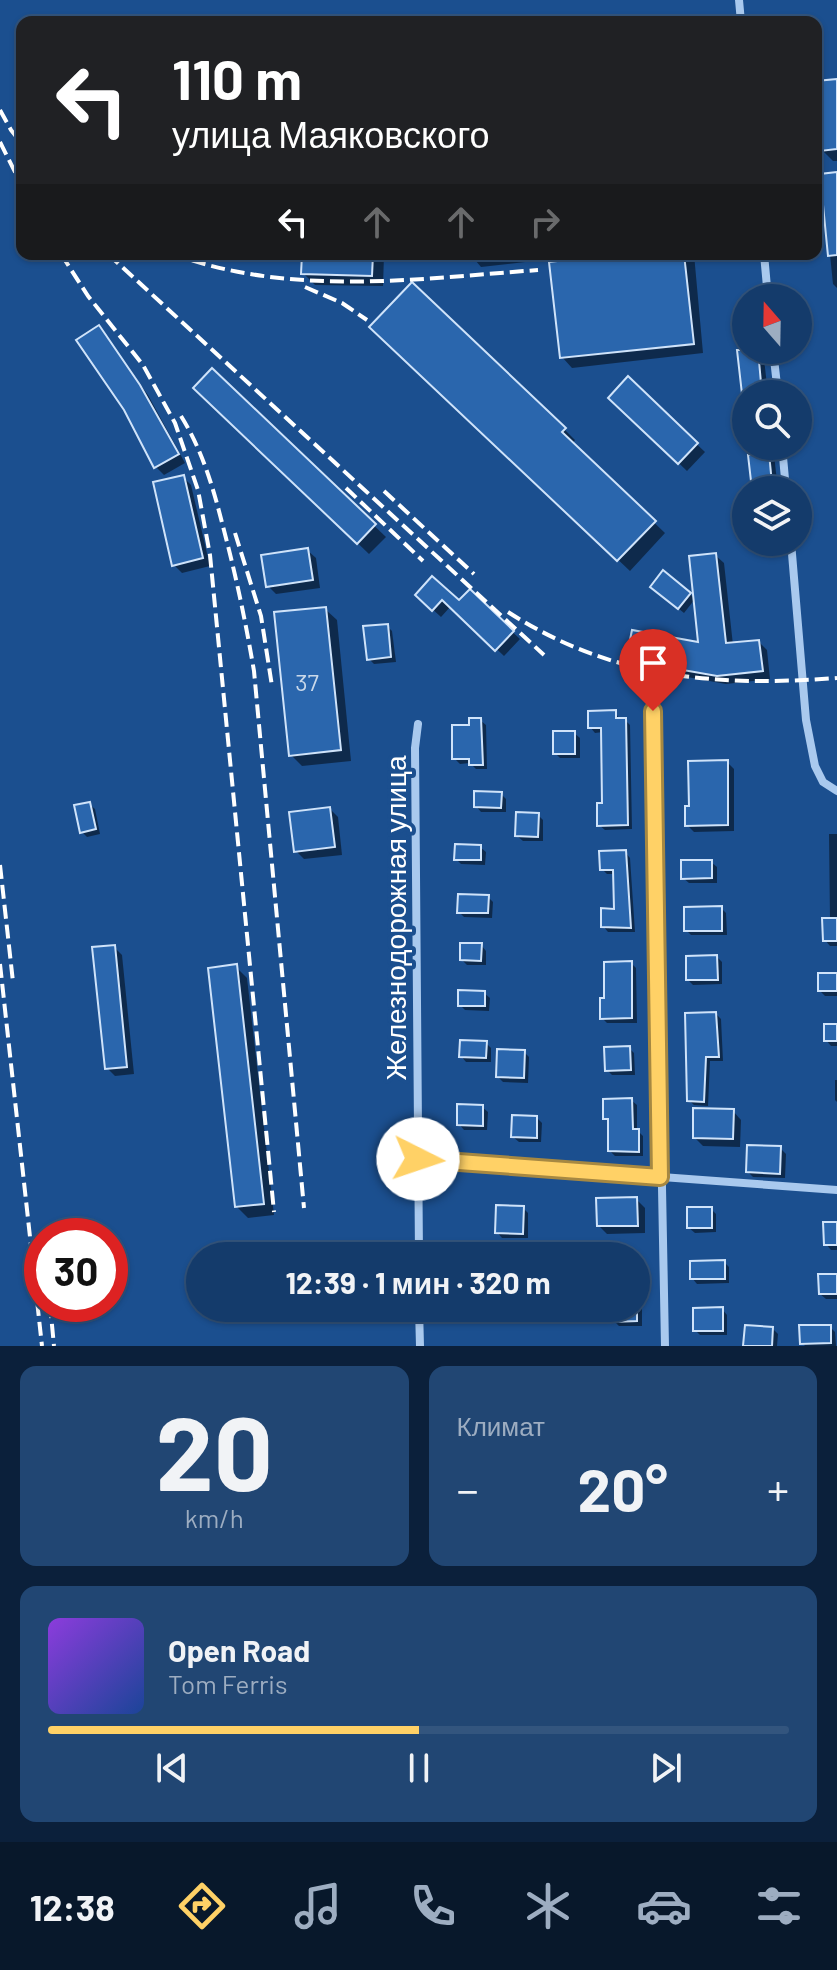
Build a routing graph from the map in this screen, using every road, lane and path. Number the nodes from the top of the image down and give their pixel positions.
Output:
1 (765, 260) edge
2 (767, 284) edge
3 (792, 556) edge
4 (653, 711) dead end
5 (418, 724) dead end
6 (837, 791) edge
7 (418, 1159) junction
8 (660, 1177) junction
9 (837, 1190) edge
10 (419, 1242) edge
11 (419, 1322) edge
12 (420, 1346) edge
13 (665, 1346) edge

1 - 2 street
3 - 6 street
4 - 8 street
5 - 7 street, Железнодорожная улица
7 - 8 street
7 - 10 street, Железнодорожная улица
8 - 9 street
8 - 13 street
11 - 12 street

